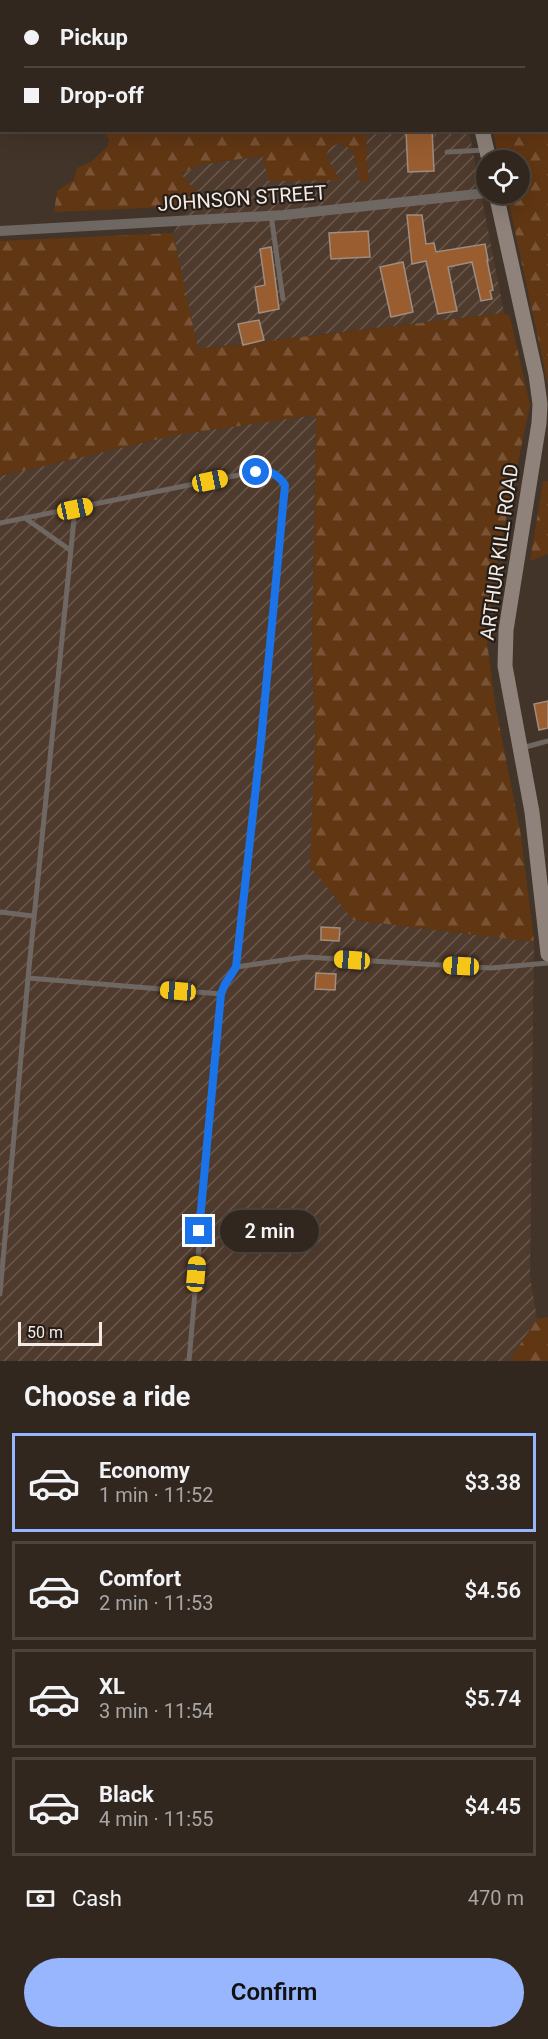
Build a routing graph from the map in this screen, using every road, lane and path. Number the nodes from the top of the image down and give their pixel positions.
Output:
1 (482, 132) edge
2 (487, 150) edge
3 (447, 152) dead end
4 (476, 154) edge
5 (476, 194) edge
6 (498, 204) edge
7 (271, 215) junction
8 (0, 231) edge
9 (283, 299) dead end
10 (75, 509) junction
11 (25, 518) junction
12 (0, 523) edge
13 (70, 550) junction
14 (548, 741) edge
15 (521, 748) junction
16 (0, 912) edge
17 (33, 916) junction
18 (548, 954) edge
19 (548, 963) edge
20 (236, 967) junction
21 (28, 978) junction
22 (221, 994) junction
23 (0, 1294) edge
24 (189, 1361) edge

1 - 2 street
3 - 4 lane
5 - 7 street, JOHNSON STREET
6 - 15 street, ARTHUR KILL ROAD
7 - 8 street, JOHNSON STREET
7 - 9 lane
10 - 11 lane
10 - 13 lane
10 - 20 lane
11 - 12 lane
11 - 13 lane
13 - 17 lane
14 - 15 lane
15 - 18 street, ARTHUR KILL ROAD
16 - 17 lane
17 - 21 lane
19 - 20 lane
20 - 22 lane
21 - 22 lane
21 - 23 lane
22 - 24 lane

